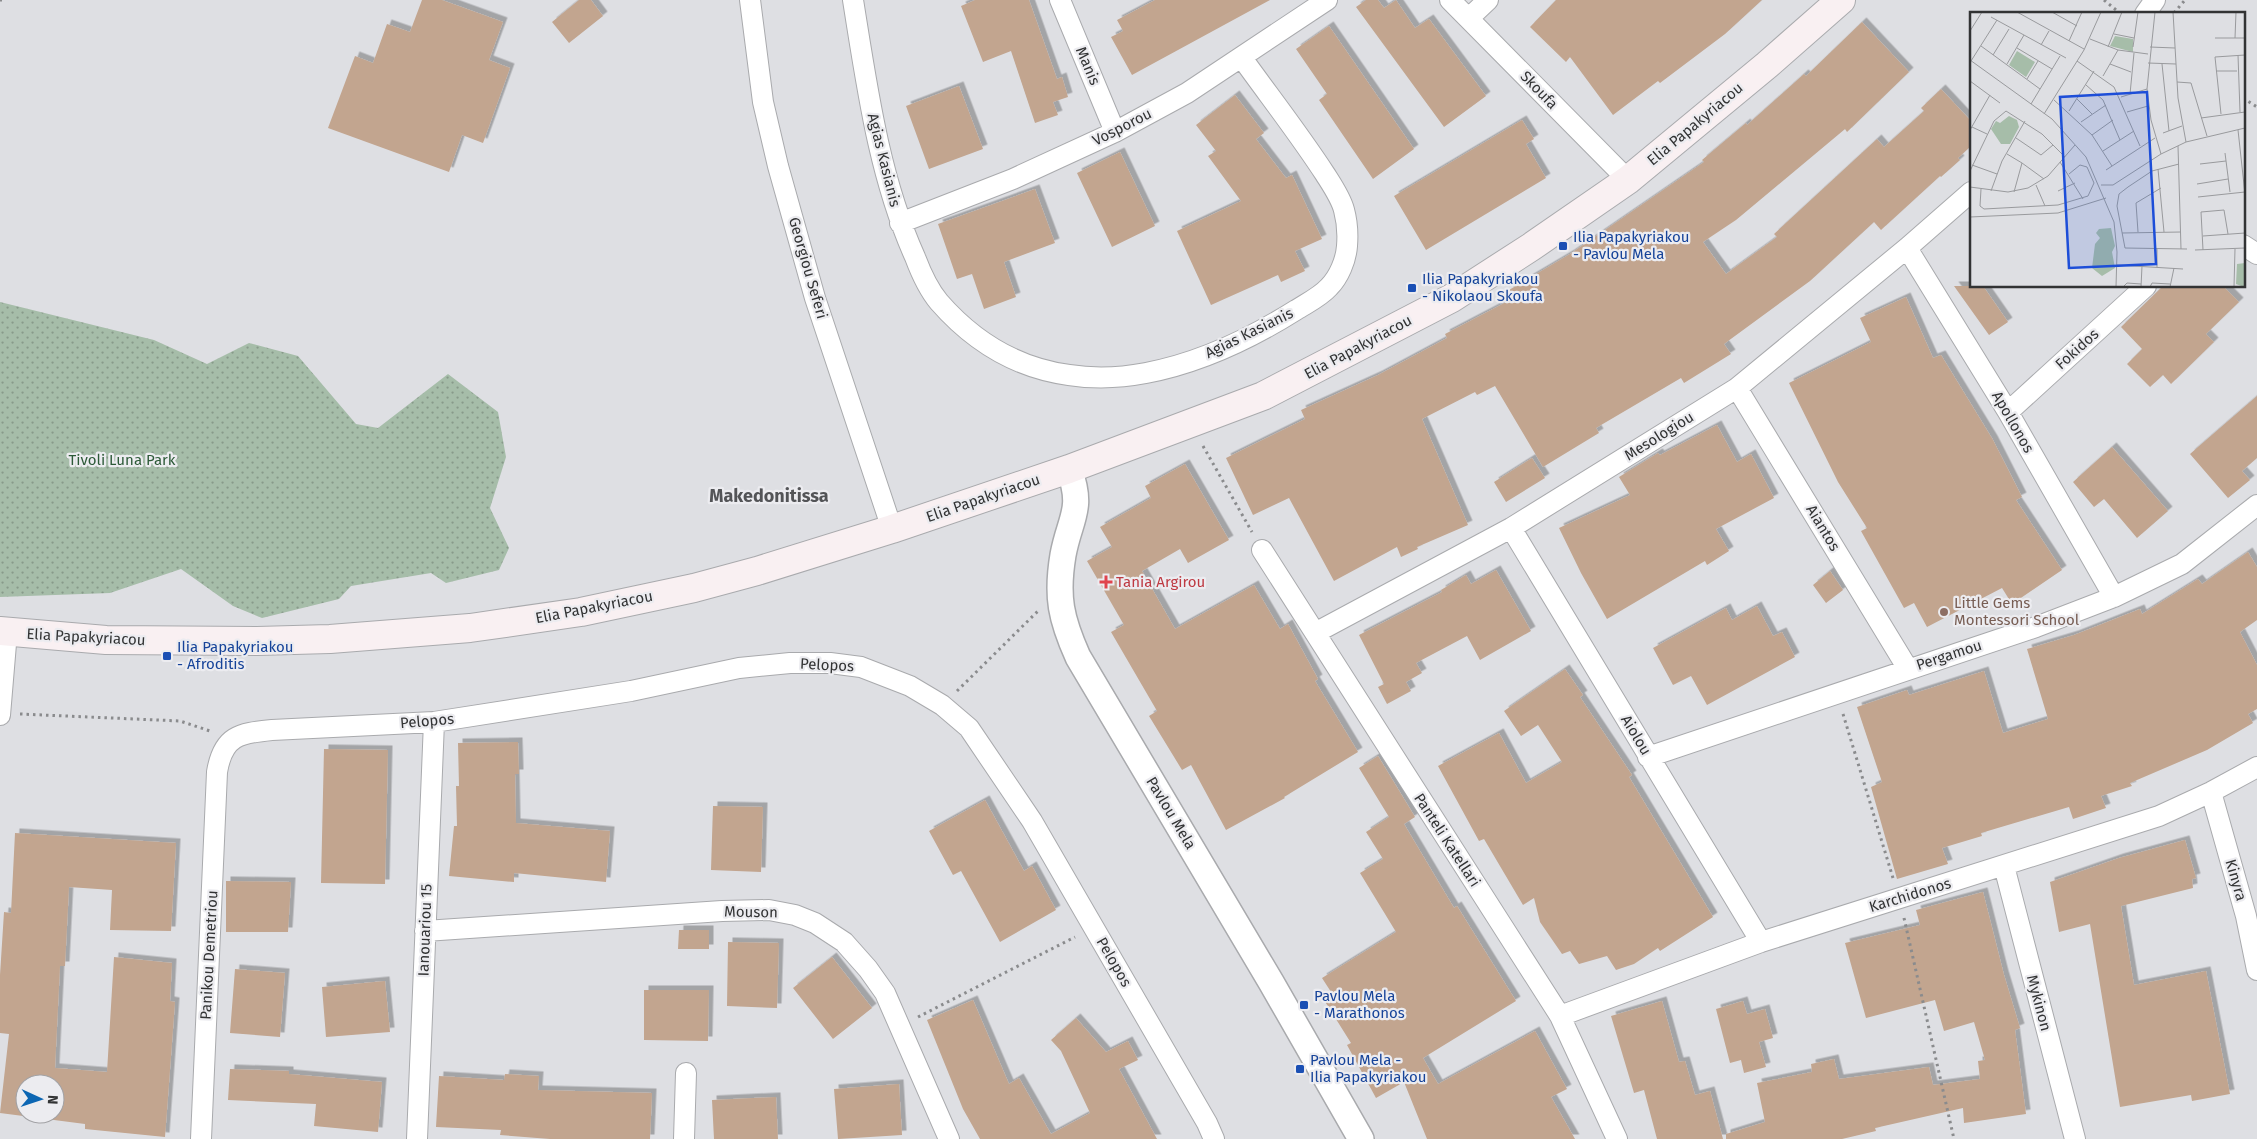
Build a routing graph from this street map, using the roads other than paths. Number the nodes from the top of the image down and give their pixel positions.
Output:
1 (750, 0) edge
2 (853, 0) edge
3 (1060, 0) edge
4 (1327, 0) edge
5 (1450, 0) edge
6 (1488, 0) edge
7 (1841, 0) edge
8 (2155, 0) edge
9 (2146, 12) edge
10 (1468, 18) junction
11 (1242, 58) junction
12 (1115, 132) junction
13 (1628, 180) junction
14 (1970, 193) edge
15 (900, 223) junction
16 (2244, 246) edge
17 (1907, 248) junction
18 (2257, 254) edge
19 (2144, 288) edge
20 (1738, 388) junction
21 (2008, 412) junction
22 (1069, 469) junction
23 (2257, 505) edge
24 (1511, 528) junction
25 (892, 529) junction
26 (1262, 550) road end
27 (2114, 597) junction
28 (4, 632) edge
29 (1315, 633) junction
30 (1908, 669) junction
31 (0, 714) edge
32 (434, 722) junction
33 (1648, 756) junction
34 (2257, 767) edge
35 (217, 772) joint
36 (2210, 792) junction
37 (2004, 866) junction
38 (2252, 917) edge
39 (425, 931) junction
40 (1761, 942) junction
41 (2257, 970) edge
42 (1560, 1016) junction
43 (686, 1073) dead end
44 (201, 1139) edge
45 (417, 1139) edge
46 (684, 1139) edge
47 (949, 1139) edge
48 (1214, 1139) edge
49 (1360, 1139) edge
50 (1617, 1139) edge
51 (2075, 1139) edge

1 - 25 street, Georgiou Seferi
2 - 15 street, Agias Kasianis
3 - 12 street, Manis
4 - 11 street, Vosporou
5 - 10 street, Skoufa
6 - 10 street
7 - 13 main road, Elia Papakyriacou
8 - 9 street
10 - 13 street, Skoufa
11 - 12 street, Vosporou
11 - 15 street, Agias Kasianis
12 - 15 street, Vosporou
13 - 22 main road, Elia Papakyriacou
14 - 17 street, Mesologiou
16 - 18 street
17 - 20 street, Mesologiou
17 - 21 street, Apollonos
19 - 21 street, Fokidos
20 - 24 street, Mesologiou
20 - 30 street, Aiantos
21 - 27 street, Apollonos
22 - 25 main road, Elia Papakyriacou
22 - 49 street, Pavlou Mela
23 - 27 street, Pergamou
24 - 29 street, Mesologiou
24 - 33 street, Aiolou
25 - 28 main road, Elia Papakyriacou
26 - 29 street, Panteli Katellari
27 - 30 street, Pergamou
28 - 31 street
29 - 42 street, Panteli Katellari
30 - 33 street, Pergamou
32 - 35 street, Pelopos
32 - 39 street, Ianouariou 15
32 - 48 street, Pelopos
33 - 40 street, Aiolou
34 - 36 street, Karchidonos
35 - 44 street, Panikou Demetriou
36 - 37 street, Karchidonos
36 - 38 street, Kinyra
37 - 40 street, Karchidonos
37 - 51 street, Mykinon
38 - 41 street, Kinyra
39 - 45 street, Ianouariou 15
39 - 47 street, Mouson
40 - 42 street, Karchidonos
42 - 50 street, Panteli Katellari
43 - 46 street

